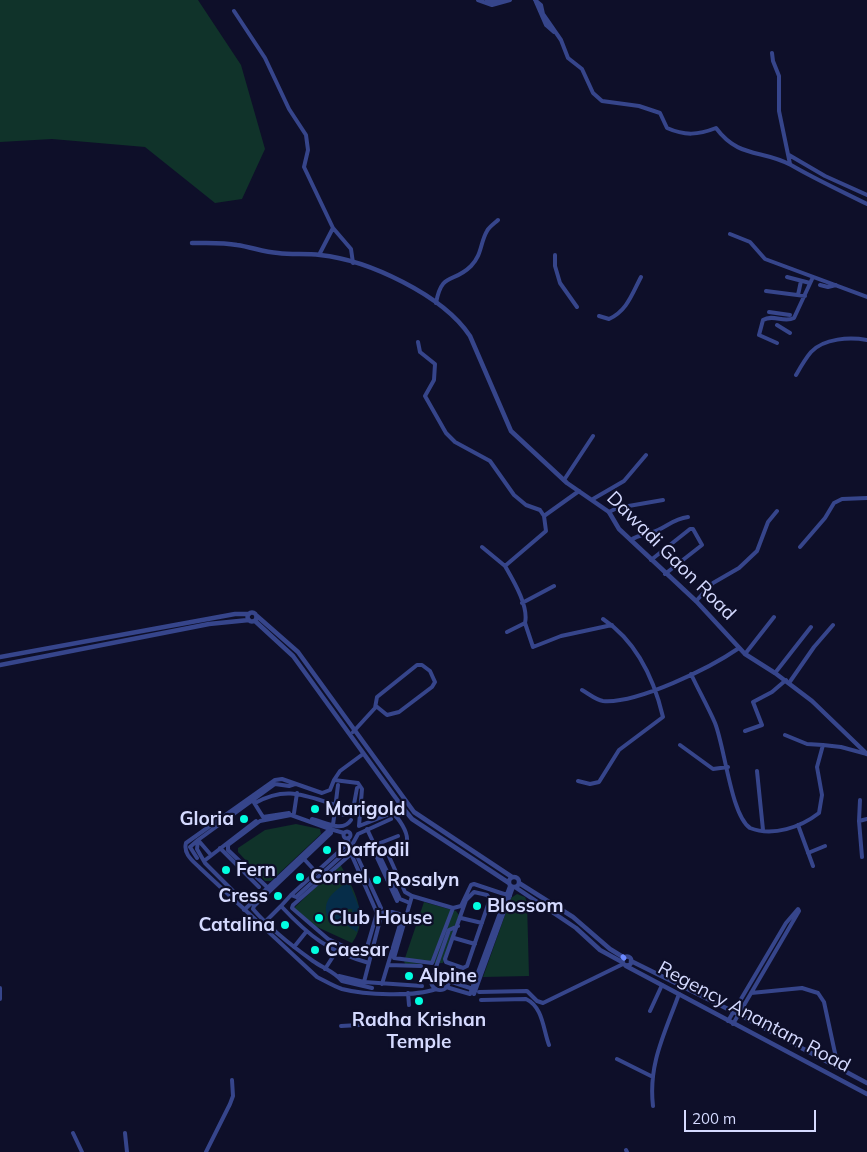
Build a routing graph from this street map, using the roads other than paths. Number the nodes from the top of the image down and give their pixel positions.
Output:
1 (478, 0) edge
2 (487, 0) edge
3 (501, 0) edge
4 (510, 0) edge
5 (535, 0) edge
6 (234, 11) dead end
7 (772, 53) dead end
8 (789, 155) junction
9 (790, 164) junction
10 (867, 195) edge
11 (867, 204) edge
12 (498, 220) dead end
13 (333, 228) junction
14 (730, 234) dead end
15 (192, 243) dead end
16 (555, 254) dead end
17 (319, 255) junction
18 (353, 263) junction
19 (813, 276) junction
20 (641, 277) dead end
21 (787, 277) dead end
22 (801, 281) junction
23 (810, 283) junction
24 (820, 285) dead end
25 (836, 285) junction
26 (766, 291) dead end
27 (798, 295) junction
28 (805, 296) junction
29 (867, 297) edge
30 (436, 303) junction
31 (577, 307) dead end
32 (769, 312) dead end
33 (790, 315) dead end
34 (599, 316) dead end
35 (781, 316) junction
36 (790, 333) dead end
37 (867, 340) edge
38 (418, 342) dead end
39 (777, 343) dead end
40 (796, 376) dead end
41 (593, 436) dead end
42 (646, 454) dead end
43 (564, 480) junction
44 (580, 491) junction
45 (867, 498) edge
46 (592, 499) junction
47 (663, 500) dead end
48 (777, 511) dead end
49 (609, 512) junction
50 (544, 516) junction
51 (688, 517) dead end
52 (631, 540) junction
53 (482, 547) dead end
54 (800, 547) dead end
55 (651, 560) junction
56 (504, 566) junction
57 (665, 574) junction
58 (554, 586) dead end
59 (696, 601) junction
60 (522, 603) junction
61 (249, 614) junction
62 (774, 617) dead end
63 (256, 618) junction
64 (603, 619) dead end
65 (249, 620) junction
66 (209, 622) junction
67 (526, 623) junction
68 (177, 624) junction
69 (612, 625) junction
70 (833, 625) dead end
71 (811, 627) dead end
72 (144, 630) junction
73 (178, 630) junction
74 (507, 632) dead end
75 (145, 637) junction
76 (83, 642) junction
77 (84, 648) junction
78 (739, 648) junction
79 (745, 654) junction
80 (0, 657) edge
81 (0, 665) edge
82 (776, 673) junction
83 (691, 674) junction
84 (787, 682) junction
85 (653, 689) junction
86 (582, 690) dead end
87 (376, 706) junction
88 (355, 730) junction
89 (745, 731) dead end
90 (785, 735) dead end
91 (350, 736) junction
92 (680, 745) dead end
93 (823, 745) junction
94 (363, 754) junction
95 (867, 754) edge
96 (728, 767) junction
97 (757, 771) dead end
98 (334, 780) junction
99 (578, 781) dead end
100 (295, 784) junction
101 (338, 785) dead end
102 (357, 788) dead end
103 (297, 793) junction
104 (404, 800) junction
105 (860, 800) dead end
106 (254, 802) junction
107 (336, 805) junction
108 (400, 805) junction
109 (294, 813) junction
110 (392, 813) junction
111 (334, 814) junction
112 (262, 817) junction
113 (392, 819) dead end
114 (867, 819) edge
115 (352, 820) dead end
116 (859, 821) junction
117 (798, 825) junction
118 (359, 826) junction
119 (331, 829) junction
120 (367, 829) junction
121 (763, 830) junction
122 (349, 832) junction
123 (344, 834) junction
124 (398, 836) dead end
125 (348, 838) junction
126 (198, 840) junction
127 (375, 846) junction
128 (824, 846) dead end
129 (344, 847) dead end
130 (220, 848) junction
131 (350, 851) junction
132 (808, 853) junction
133 (211, 855) junction
134 (304, 858) junction
135 (862, 858) dead end
136 (196, 859) junction
137 (204, 861) junction
138 (813, 866) dead end
139 (316, 872) junction
140 (512, 877) junction
141 (519, 883) junction
142 (512, 886) junction
143 (259, 887) dead end
144 (267, 887) junction
145 (291, 895) junction
146 (412, 896) junction
147 (508, 896) junction
148 (397, 901) dead end
149 (244, 902) dead end
150 (410, 904) junction
151 (281, 906) junction
152 (381, 908) dead end
153 (453, 908) junction
154 (244, 910) junction
155 (377, 914) junction
156 (406, 916) junction
157 (461, 918) junction
158 (380, 920) dead end
159 (266, 921) junction
160 (401, 921) dead end
161 (482, 923) junction
162 (458, 926) junction
163 (306, 932) junction
164 (454, 938) junction
165 (474, 944) junction
166 (294, 947) junction
167 (336, 952) junction
168 (624, 961) junction
169 (631, 961) junction
170 (369, 962) junction
171 (433, 963) junction
172 (388, 965) junction
173 (421, 966) dead end
174 (326, 969) junction
175 (437, 969) junction
176 (339, 976) junction
177 (449, 981) junction
178 (364, 982) junction
179 (382, 984) junction
180 (662, 985) junction
181 (422, 986) dead end
182 (446, 987) junction
183 (0, 988) edge
184 (436, 988) junction
185 (408, 992) junction
186 (474, 992) junction
187 (372, 993) junction
188 (751, 993) junction
189 (679, 994) junction
190 (0, 999) edge
191 (480, 1000) dead end
192 (409, 1004) dead end
193 (539, 1005) junction
194 (650, 1011) dead end
195 (733, 1012) junction
196 (738, 1014) junction
197 (730, 1022) junction
198 (395, 1023) dead end
199 (340, 1026) dead end
200 (549, 1044) dead end
201 (617, 1059) dead end
202 (838, 1067) junction
203 (851, 1074) junction
204 (652, 1077) junction
205 (232, 1080) dead end
206 (846, 1082) junction
207 (867, 1082) edge
208 (867, 1094) edge
209 (653, 1106) dead end
210 (125, 1132) dead end
211 (73, 1133) dead end
212 (82, 1152) edge
213 (128, 1152) edge
214 (206, 1152) edge

1 - 4 street
2 - 3 street
5 - 9 street
6 - 13 street
7 - 8 street
8 - 9 street
8 - 10 street
9 - 11 street
12 - 30 street
13 - 17 street
13 - 18 street
14 - 19 street
15 - 17 street, Dawadi Gaon Road
16 - 31 street
17 - 18 street, Dawadi Gaon Road
18 - 30 street, Dawadi Gaon Road
19 - 23 street
19 - 25 street
20 - 34 street
21 - 22 street
22 - 23 street
22 - 27 street
23 - 28 street
24 - 25 street
25 - 29 street
26 - 27 street
27 - 28 street
28 - 35 street
30 - 43 street, Dawadi Gaon Road
32 - 35 street
33 - 35 street
35 - 36 street
35 - 39 street
37 - 40 street
38 - 50 street
41 - 43 street
42 - 46 street
43 - 44 street, Dawadi Gaon Road
44 - 46 street, Dawadi Gaon Road
44 - 50 street
45 - 54 street
46 - 49 street, Dawadi Gaon Road
47 - 49 street
48 - 59 street
49 - 52 street, Dawadi Gaon Road
50 - 56 street
51 - 52 street
52 - 55 street, Dawadi Gaon Road
53 - 56 street
55 - 57 street, Dawadi Gaon Road
55 - 57 street
56 - 60 street
57 - 59 street, Dawadi Gaon Road
58 - 60 street
59 - 78 street, Dawadi Gaon Road
60 - 67 street
61 - 63 street
61 - 65 street
61 - 66 street
62 - 79 street
63 - 65 street
63 - 88 street
63 - 91 street
64 - 69 street
65 - 66 street
66 - 68 street
66 - 73 street
67 - 69 street
67 - 74 street
68 - 72 street
68 - 73 street
69 - 85 street
70 - 84 street
71 - 82 street
72 - 75 street
72 - 76 street
73 - 75 street
75 - 77 street
76 - 77 street
76 - 80 street
77 - 81 street
78 - 79 street, Dawadi Gaon Road
78 - 83 street
79 - 82 street, Dawadi Gaon Road
82 - 84 street, Dawadi Gaon Road
83 - 85 street
83 - 96 street
84 - 89 street
84 - 95 street, Dawadi Gaon Road
85 - 86 street
85 - 99 street
87 - 87 street
87 - 88 street
88 - 91 street
88 - 104 street
90 - 93 street
91 - 94 street
92 - 96 street
93 - 95 street
93 - 117 street
94 - 98 street
94 - 108 street
96 - 121 street
97 - 121 street
98 - 100 street
98 - 118 street
100 - 106 street
100 - 136 street
101 - 107 street
102 - 111 street
103 - 106 street
103 - 107 street
103 - 109 street
104 - 108 street
104 - 140 street
105 - 116 street
106 - 112 street
106 - 126 street
107 - 111 street
108 - 110 street
108 - 142 street
109 - 112 street
109 - 119 street
110 - 118 street
110 - 146 street
111 - 119 street
112 - 130 street
113 - 120 street
114 - 116 street
115 - 119 street
116 - 135 street
117 - 121 street
117 - 132 street
118 - 122 street
119 - 123 street
119 - 134 street
119 - 144 street
119 - 144 street
120 - 127 street
120 - 152 street
122 - 123 street
122 - 125 street
123 - 125 street
124 - 127 street
125 - 131 street
126 - 133 street
126 - 136 street
126 - 137 street
127 - 148 street
127 - 150 street
128 - 132 street
129 - 139 street
130 - 133 street
130 - 143 street
131 - 145 street
131 - 155 street
131 - 155 street
132 - 138 street
133 - 137 street
134 - 139 street
134 - 159 street
136 - 154 street
137 - 149 street
139 - 145 street
140 - 141 street
140 - 142 street
141 - 142 street
141 - 168 street
142 - 147 street
142 - 168 street
144 - 154 street
145 - 151 street
146 - 150 street
146 - 153 street
147 - 153 street
147 - 186 street
150 - 156 street
151 - 159 street
151 - 163 street
153 - 171 street
154 - 187 street
155 - 156 street
156 - 171 street
157 - 161 street
157 - 161 street
157 - 162 street
158 - 170 street
159 - 166 street
160 - 172 street
161 - 165 street
162 - 164 street
162 - 175 street
163 - 166 street
163 - 167 street
164 - 165 street
164 - 165 street
166 - 174 street
167 - 170 street
167 - 174 street
168 - 169 street
168 - 169 street, Regency Anantam Road
168 - 180 street, Regency Anantam Road
168 - 193 street
169 - 195 street, Regency Anantam Road
170 - 178 street
171 - 175 street
172 - 173 street
172 - 179 street
174 - 176 street
175 - 177 street
175 - 184 street
176 - 178 street
176 - 187 street
177 - 182 street
177 - 186 street
178 - 179 street
179 - 181 street
180 - 189 street, Regency Anantam Road
180 - 194 street
182 - 184 street
182 - 186 street
183 - 190 street
184 - 185 street
185 - 187 street
185 - 192 street
186 - 193 street
188 - 195 street
188 - 196 street
188 - 202 street
189 - 197 street, Regency Anantam Road
189 - 204 street
191 - 193 street
193 - 200 street
195 - 196 street, Regency Anantam Road
195 - 197 street
196 - 197 street
196 - 202 street, Regency Anantam Road
197 - 206 street, Regency Anantam Road
198 - 199 street
201 - 204 street
202 - 203 street, Regency Anantam Road
203 - 206 street
203 - 207 street, Regency Anantam Road
204 - 209 street
205 - 214 street
206 - 208 street, Regency Anantam Road
210 - 213 street
211 - 212 street

